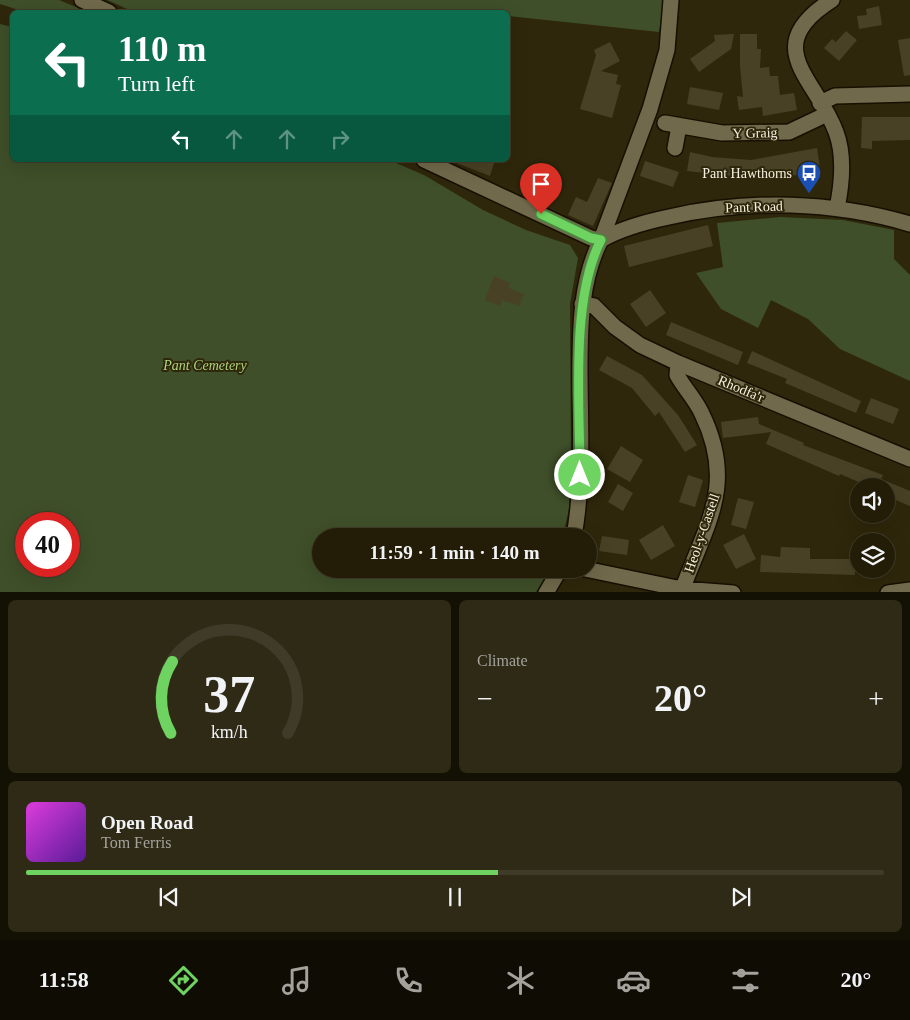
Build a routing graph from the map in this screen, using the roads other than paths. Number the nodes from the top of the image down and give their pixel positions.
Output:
1 (82, 0) edge
2 (671, 0) edge
3 (832, 0) edge
4 (104, 10) edge
5 (910, 94) edge
6 (824, 109) junction
7 (675, 148) dead end
8 (428, 162) edge
9 (836, 208) junction
10 (910, 224) edge
11 (601, 240) junction
12 (582, 304) junction
13 (678, 363) junction
14 (910, 459) edge
15 (575, 528) edge
16 (597, 572) edge
17 (555, 578) edge
18 (910, 590) edge
19 (681, 591) edge
20 (546, 592) edge
21 (733, 592) edge
22 (888, 592) edge

1 - 4 street
2 - 11 street
3 - 6 street
5 - 6 street, Y Graig
6 - 7 street, Y Graig
6 - 9 street
8 - 11 street
9 - 10 street, Pant Road
9 - 11 street, Pant Road
11 - 12 street
12 - 13 street, Rhodfa'r
12 - 15 street
13 - 14 street, Rhodfa'r
13 - 19 street, Heol-y-Castell
16 - 19 street
17 - 20 street
18 - 22 street
19 - 21 street

